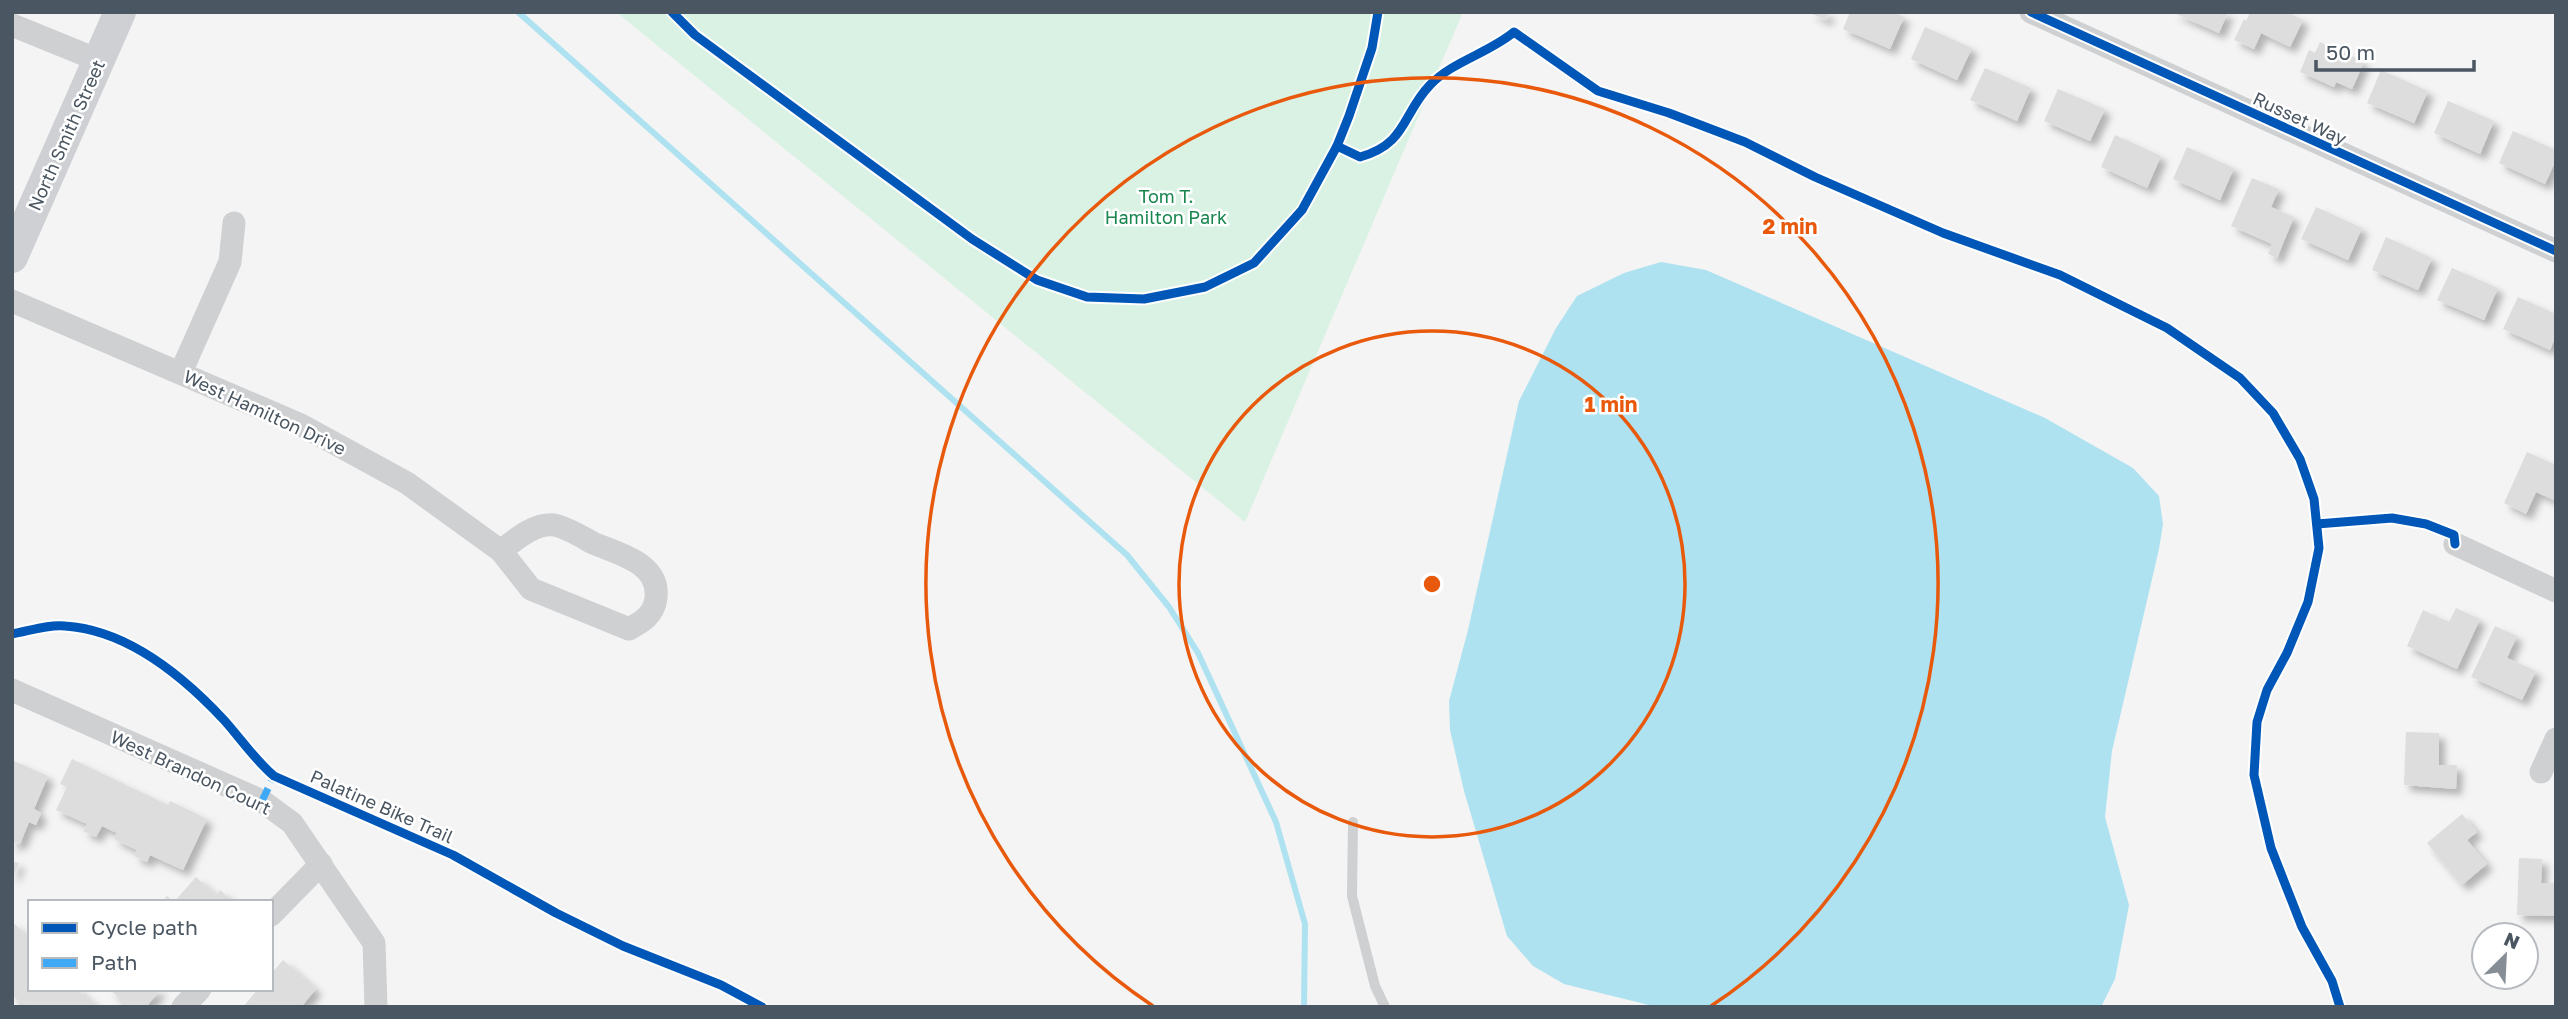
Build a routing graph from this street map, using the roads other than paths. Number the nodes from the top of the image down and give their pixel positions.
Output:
1 (120, 12) edge
2 (2031, 12) edge
3 (12, 26) edge
4 (98, 60) junction
5 (234, 223) dead end
6 (2556, 251) edge
7 (12, 257) edge
8 (12, 301) edge
9 (181, 372) junction
10 (2455, 544) dead end
11 (501, 551) junction
12 (2556, 591) edge
13 (12, 690) edge
14 (2556, 739) edge
15 (2541, 772) dead end
16 (1353, 822) dead end
17 (321, 864) junction
18 (273, 913) edge
19 (198, 991) edge
20 (183, 1007) edge
21 (376, 1007) edge
22 (1385, 1007) edge

1 - 4 street, North Smith Street
2 - 6 street, Russet Way
3 - 4 street
4 - 7 street, North Smith Street
5 - 9 street
8 - 9 street, West Hamilton Drive
9 - 11 street, West Hamilton Drive
10 - 12 street
11 - 11 street, West Hamilton Drive
13 - 17 street, West Brandon Court
14 - 15 street
16 - 22 lane
17 - 18 street
17 - 21 street, West Brandon Court
19 - 20 street

